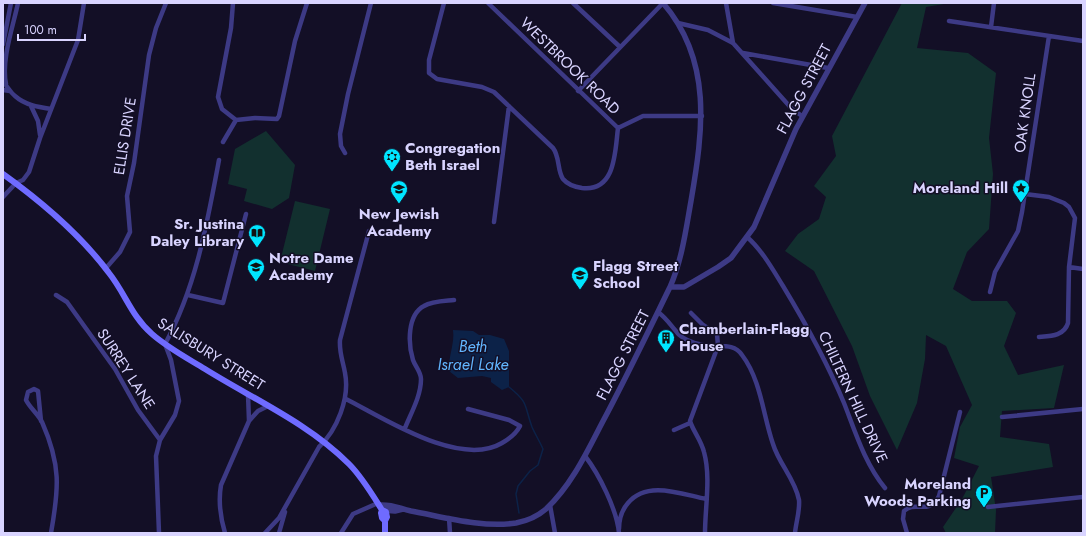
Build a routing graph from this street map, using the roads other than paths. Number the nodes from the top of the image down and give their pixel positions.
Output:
1 (11, 3) edge
2 (18, 3) edge
3 (84, 3) edge
4 (166, 3) edge
5 (233, 3) edge
6 (307, 3) edge
7 (371, 3) edge
8 (444, 3) edge
9 (488, 3) edge
10 (573, 3) edge
11 (663, 3) edge
12 (726, 3) edge
13 (773, 3) edge
14 (865, 3) edge
15 (994, 3) edge
16 (857, 17) junction
17 (949, 21) dead end
18 (678, 23) junction
19 (991, 27) junction
20 (1048, 36) junction
21 (1083, 41) edge
22 (733, 43) junction
23 (3, 44) edge
24 (620, 47) junction
25 (742, 53) junction
26 (828, 68) junction
27 (5, 83) edge
28 (3, 90) edge
29 (10, 91) junction
30 (578, 91) junction
31 (31, 106) junction
32 (509, 106) junction
33 (51, 109) junction
34 (702, 116) junction
35 (802, 116) junction
36 (236, 120) junction
37 (618, 128) junction
38 (40, 138) junction
39 (223, 142) dead end
40 (345, 153) dead end
41 (219, 160) dead end
42 (3, 174) edge
43 (16, 183) junction
44 (1025, 194) junction
45 (3, 197) edge
46 (246, 214) dead end
47 (494, 222) dead end
48 (369, 231) dead end
49 (747, 237) junction
50 (1068, 267) junction
51 (106, 268) junction
52 (1083, 269) edge
53 (670, 287) junction
54 (990, 292) dead end
55 (56, 295) dead end
56 (188, 295) junction
57 (454, 300) dead end
58 (658, 312) junction
59 (691, 313) dead end
60 (1039, 337) dead end
61 (165, 344) junction
62 (718, 346) junction
63 (248, 394) junction
64 (346, 399) junction
65 (268, 406) junction
66 (468, 409) dead end
67 (1083, 410) edge
68 (960, 412) dead end
69 (1002, 417) dead end
70 (41, 421) junction
71 (249, 421) junction
72 (690, 423) junction
73 (405, 428) junction
74 (674, 430) dead end
75 (160, 440) junction
76 (324, 442) junction
77 (584, 456) junction
78 (885, 488) dead end
79 (1083, 497) edge
80 (706, 499) junction
81 (287, 504) junction
82 (550, 505) junction
83 (380, 506) junction
84 (988, 507) dead end
85 (449, 518) junction
86 (619, 531) edge
87 (51, 533) edge
88 (159, 533) edge
89 (225, 533) edge
90 (265, 533) edge
91 (279, 533) edge
92 (341, 533) edge
93 (385, 533) edge
94 (450, 533) edge
95 (555, 533) edge
96 (705, 533) edge
97 (794, 533) edge
98 (907, 533) edge

1 - 23 street
2 - 27 street
3 - 33 street
4 - 51 street, ELLIS DRIVE
5 - 36 street
6 - 36 street
7 - 40 street
8 - 32 street
9 - 30 street, WESTBROOK ROAD
10 - 24 street
11 - 18 street
11 - 24 street
12 - 22 street
13 - 16 street
14 - 16 street, FLAGG STREET
15 - 19 street
16 - 26 street, FLAGG STREET
17 - 19 street
18 - 22 street
18 - 34 street
19 - 20 street
20 - 21 street
20 - 44 street, OAK KNOLL
22 - 25 street
24 - 30 street
25 - 26 street
25 - 35 street
26 - 35 street, FLAGG STREET
27 - 29 street
28 - 29 street
29 - 31 street
30 - 37 street, WESTBROOK ROAD
31 - 33 street
31 - 38 street
32 - 37 street
32 - 47 street
33 - 38 street
34 - 37 street
34 - 53 street
35 - 49 street, FLAGG STREET
36 - 39 street
38 - 43 street
41 - 56 street
42 - 43 main road, SALISBURY STREET
43 - 45 street
43 - 51 main road, SALISBURY STREET
44 - 50 street
44 - 54 street, OAK KNOLL
46 - 56 street
48 - 64 street
49 - 53 street, FLAGG STREET
49 - 78 street, CHILTERN HILL DRIVE
50 - 52 street
50 - 60 street
51 - 61 main road, SALISBURY STREET
53 - 58 street, FLAGG STREET
55 - 75 street, SURREY LANE
56 - 61 street
57 - 73 street
58 - 62 street
58 - 77 street, FLAGG STREET
59 - 62 street
61 - 63 main road, SALISBURY STREET
61 - 75 street
62 - 72 street
62 - 97 street
63 - 65 main road, SALISBURY STREET
63 - 71 street
64 - 73 street
64 - 76 street
65 - 71 street
65 - 76 main road, SALISBURY STREET
66 - 73 street
67 - 69 street
68 - 98 street
70 - 70 street
70 - 87 street
71 - 89 street
72 - 74 street
72 - 80 street
75 - 88 street
76 - 81 street
76 - 83 main road, SALISBURY STREET
77 - 82 street, FLAGG STREET
77 - 86 street
79 - 84 street
80 - 86 street
80 - 96 street
81 - 90 street
81 - 91 street
82 - 85 street, FLAGG STREET
82 - 95 street
83 - 85 street, FLAGG STREET
83 - 92 street
83 - 93 main road, SALISBURY STREET
85 - 94 street

